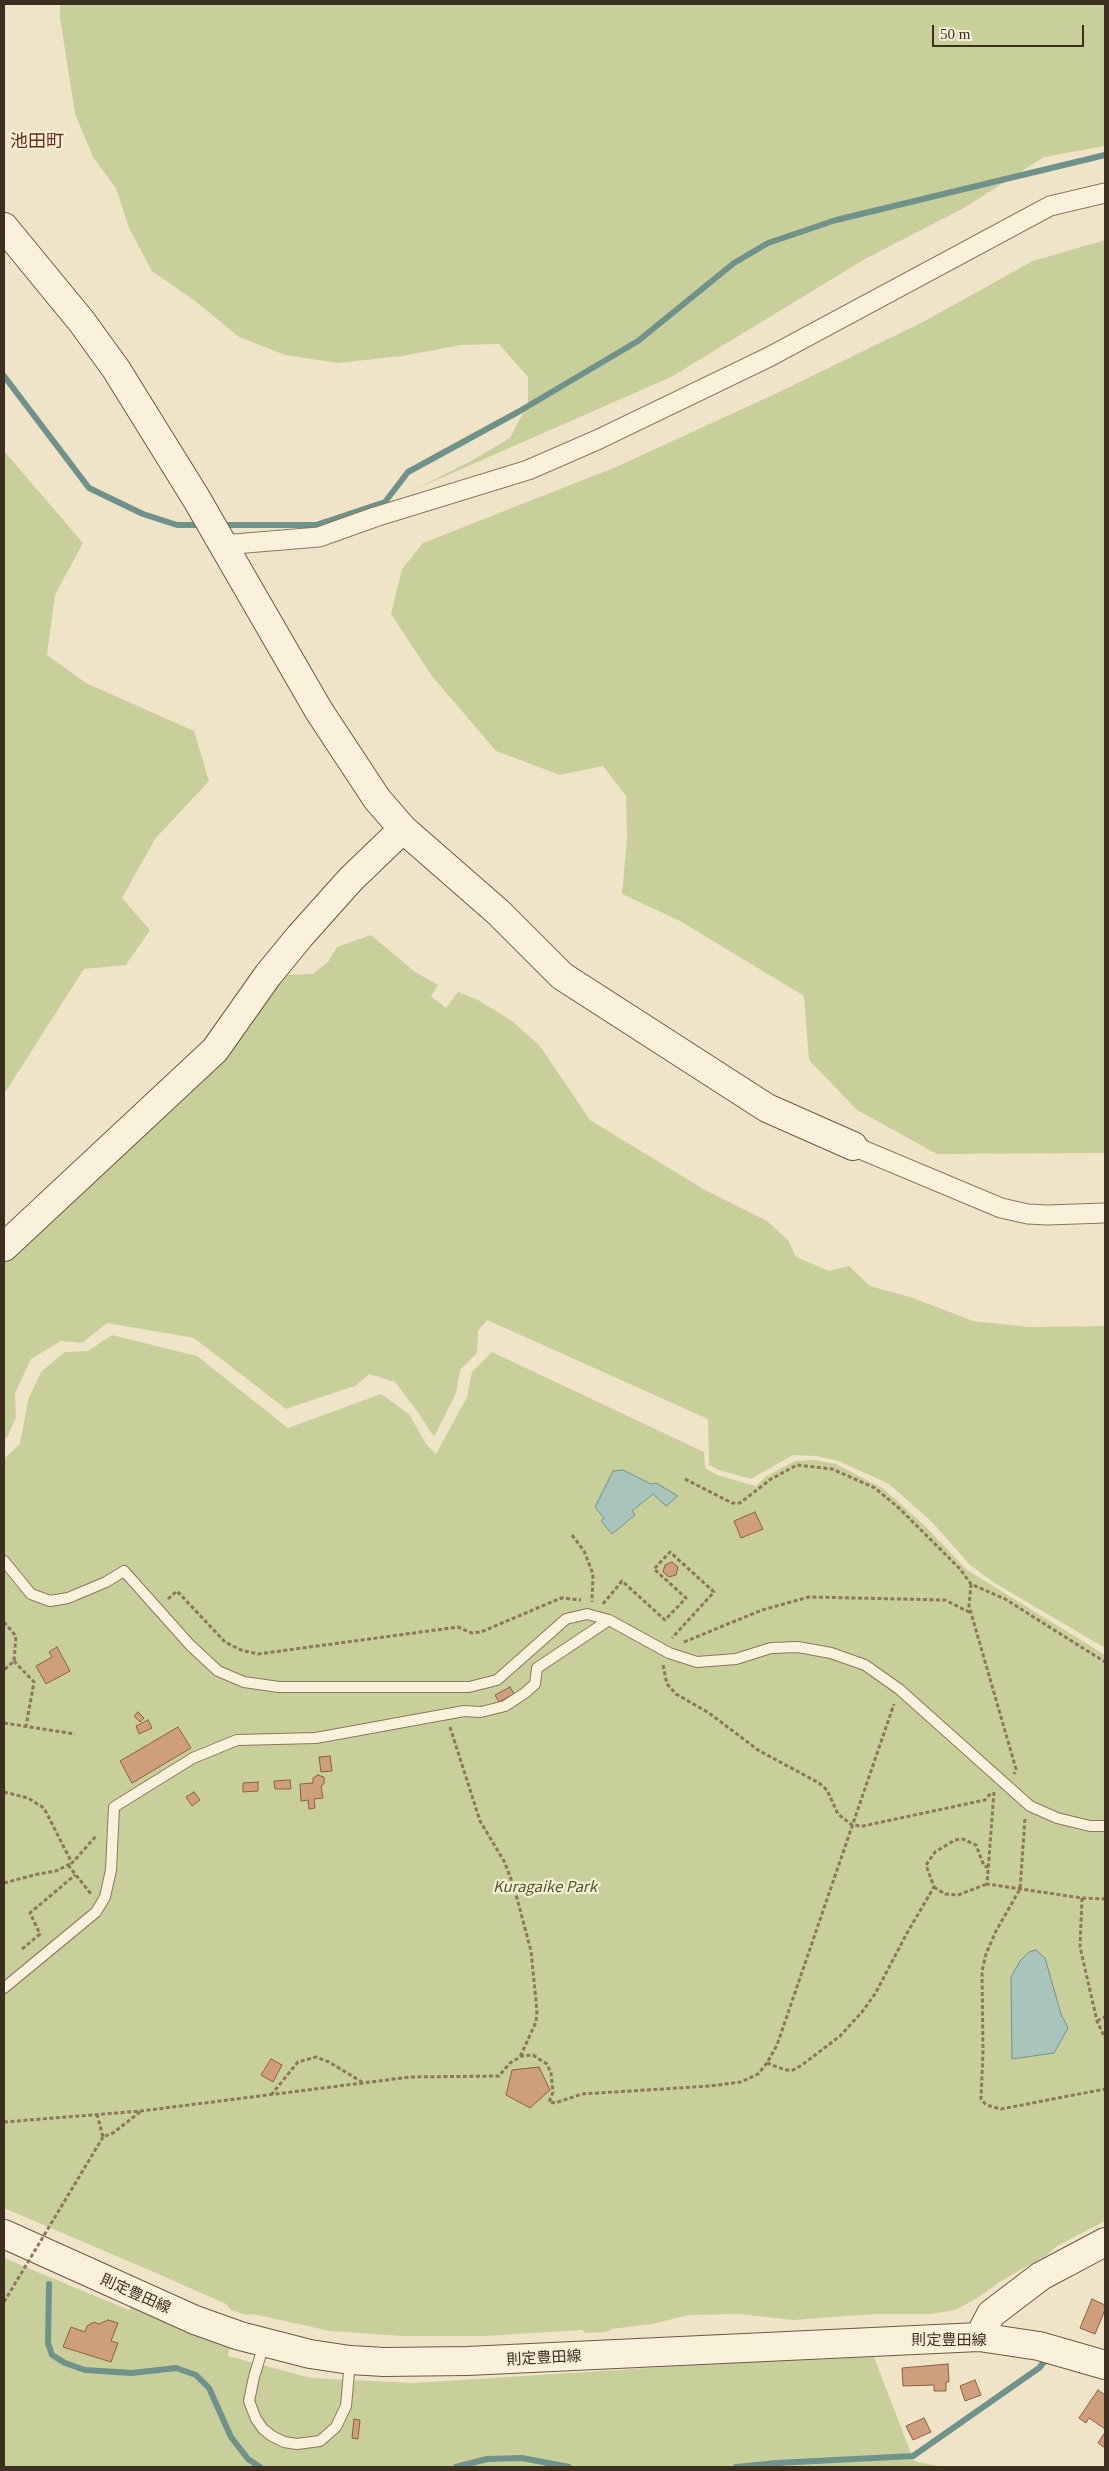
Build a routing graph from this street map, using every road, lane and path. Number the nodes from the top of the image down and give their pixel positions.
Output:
1 (1105, 193) edge
2 (4, 227) edge
3 (220, 541) junction
4 (403, 829) junction
5 (853, 1146) joint
6 (1105, 1213) edge
7 (4, 1247) edge
8 (685, 1478) dead end
9 (572, 1535) dead end
10 (4, 1561) edge
11 (971, 1584) junction
12 (158, 1608) junction
13 (971, 1613) junction
14 (590, 1615) junction
15 (609, 1620) junction
16 (4, 1622) edge
17 (669, 1652) junction
18 (14, 1661) junction
19 (1105, 1662) edge
20 (4, 1670) edge
21 (899, 1688) junction
22 (447, 1714) junction
23 (4, 1723) edge
24 (26, 1726) junction
25 (75, 1734) dead end
26 (995, 1775) junction
27 (1008, 1787) junction
28 (994, 1791) junction
29 (4, 1792) edge
30 (1030, 1806) junction
31 (113, 1824) junction
32 (852, 1825) junction
33 (1105, 1826) edge
34 (70, 1864) junction
35 (988, 1867) junction
36 (76, 1875) junction
37 (4, 1883) edge
38 (986, 1884) junction
39 (934, 1887) junction
40 (1020, 1889) junction
41 (91, 1894) dead end
42 (1082, 1898) junction
43 (1105, 1899) edge
44 (22, 1949) dead end
45 (4, 1988) edge
46 (1105, 2017) edge
47 (1097, 2021) junction
48 (1105, 2038) edge
49 (520, 2057) junction
50 (767, 2063) junction
51 (363, 2083) junction
52 (1105, 2090) edge
53 (271, 2095) junction
54 (141, 2111) junction
55 (97, 2114) junction
56 (4, 2122) edge
57 (103, 2137) junction
58 (4, 2234) edge
59 (1105, 2242) edge
60 (4, 2302) edge
61 (979, 2336) junction
62 (264, 2344) junction
63 (350, 2360) junction
64 (1105, 2365) edge

1 - 3 street
2 - 3 street
3 - 4 street
4 - 5 street
4 - 7 street
5 - 6 street
8 - 11 path
9 - 14 path
10 - 12 lane
11 - 13 path
11 - 19 path
12 - 14 path
12 - 14 lane
13 - 17 path
13 - 27 path
14 - 15 lane
14 - 17 path
15 - 17 lane
15 - 22 lane
16 - 18 path
17 - 21 lane
17 - 32 path
18 - 20 path
18 - 24 path
21 - 26 lane
21 - 32 path
22 - 31 lane
22 - 49 path
23 - 24 path
24 - 25 path
26 - 27 lane
26 - 28 path
27 - 30 lane
28 - 32 path
28 - 35 path
29 - 34 path
30 - 33 lane
30 - 40 path
31 - 34 path
31 - 45 lane
32 - 50 path
34 - 36 path
34 - 37 path
35 - 38 path
35 - 39 path
36 - 41 path
36 - 44 path
38 - 39 path
38 - 40 path
39 - 50 path
40 - 42 path
40 - 52 path
42 - 43 path
42 - 47 path
46 - 47 path
47 - 48 path
49 - 50 path
49 - 51 path
51 - 53 path
51 - 53 path
53 - 54 path
54 - 55 path
54 - 57 path
55 - 56 path
55 - 57 path
57 - 60 path, bridge
58 - 62 street, 則定豊田線
59 - 61 street
61 - 63 street, 則定豊田線
61 - 64 street, 則定豊田線
62 - 63 street, 則定豊田線
62 - 63 lane

